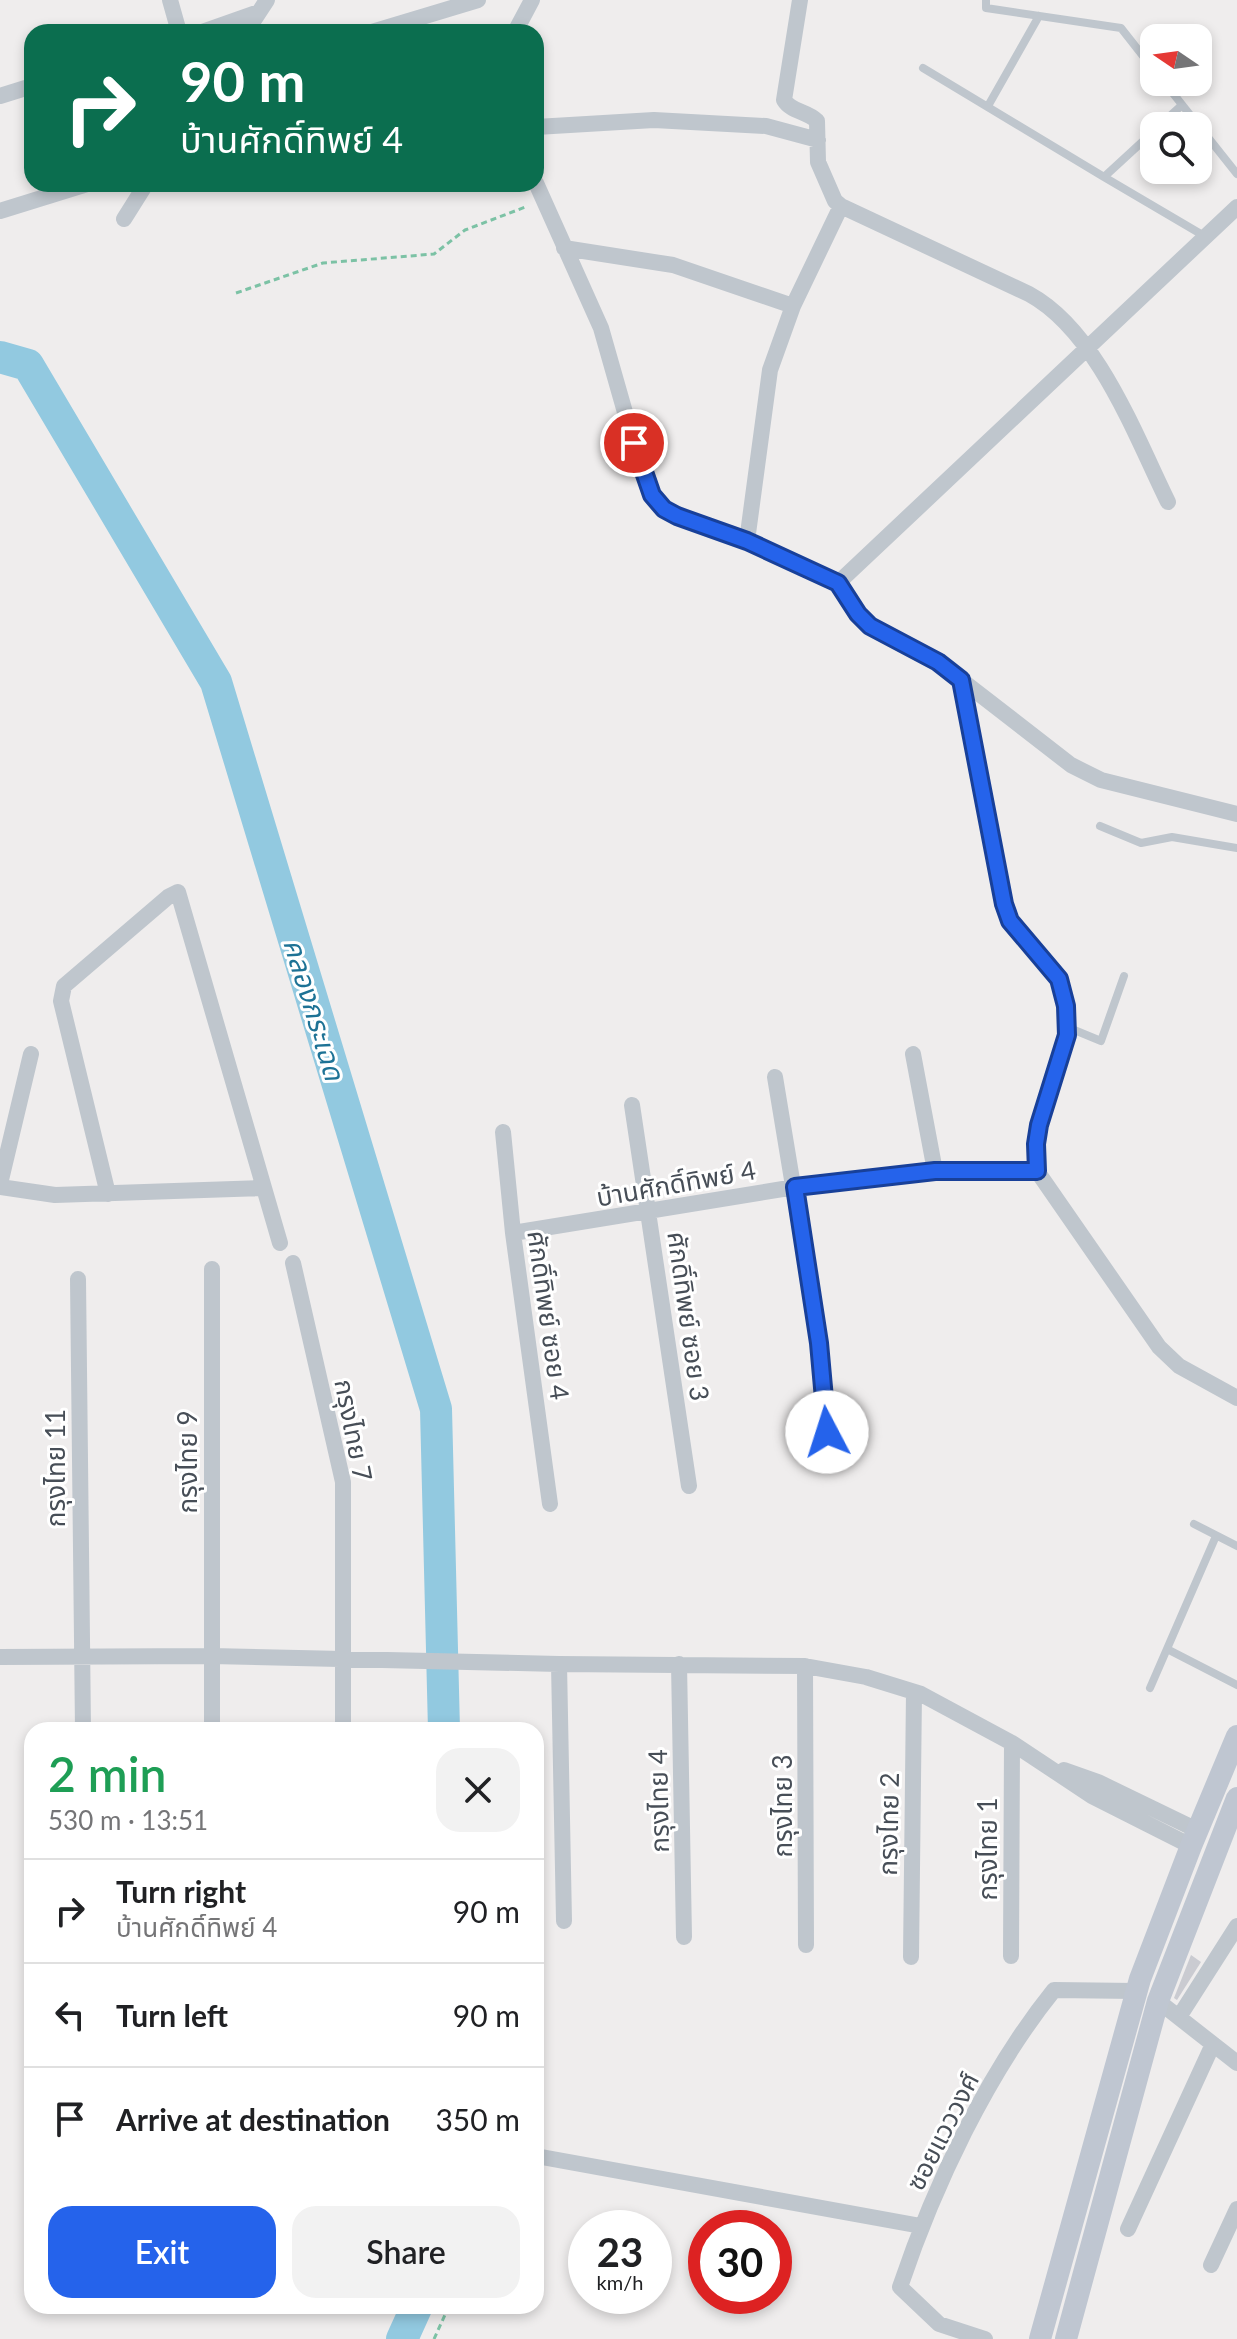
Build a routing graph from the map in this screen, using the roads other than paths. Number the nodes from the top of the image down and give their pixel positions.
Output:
1 (170, 0) edge
2 (478, 0) edge
3 (532, 0) edge
4 (800, 0) edge
5 (986, 0) edge
6 (263, 6) edge
7 (1039, 16) junction
8 (177, 24) edge
9 (221, 24) edge
10 (251, 24) edge
11 (398, 24) edge
12 (519, 24) edge
13 (1140, 52) edge
14 (923, 68) dead end
15 (24, 88) edge
16 (0, 96) edge
17 (1175, 96) edge
18 (1182, 105) junction
19 (988, 106) junction
20 (1174, 112) edge
21 (544, 127) edge
22 (818, 140) junction
23 (1140, 144) edge
24 (1237, 174) edge
25 (1104, 177) junction
26 (61, 192) edge
27 (141, 192) edge
28 (540, 192) edge
29 (841, 206) junction
30 (1237, 207) edge
31 (0, 211) edge
32 (124, 219) dead end
33 (1206, 237) junction
34 (564, 248) junction
35 (793, 306) junction
36 (1088, 350) junction
37 (1168, 502) dead end
38 (747, 541) junction
39 (838, 583) junction
40 (961, 680) junction
41 (1237, 814) edge
42 (1100, 826) dead end
43 (1237, 848) edge
44 (1124, 976) dead end
45 (1066, 1027) junction
46 (31, 1054) dead end
47 (913, 1054) dead end
48 (775, 1077) dead end
49 (632, 1105) dead end
50 (503, 1132) dead end
51 (935, 1171) junction
52 (1037, 1171) junction
53 (0, 1185) edge
54 (795, 1187) junction
55 (262, 1188) junction
56 (108, 1194) junction
57 (650, 1213) junction
58 (513, 1233) junction
59 (280, 1243) dead end
60 (293, 1263) dead end
61 (212, 1269) dead end
62 (78, 1279) dead end
63 (1236, 1393) edge
64 (830, 1462) dead end
65 (689, 1486) dead end
66 (550, 1504) dead end
67 (1194, 1524) dead end
68 (1216, 1536) junction
69 (1237, 1546) edge
70 (1167, 1649) junction
71 (80, 1656) junction
72 (211, 1656) junction
73 (0, 1657) edge
74 (343, 1657) junction
75 (559, 1664) junction
76 (679, 1664) junction
77 (805, 1666) junction
78 (1237, 1685) edge
79 (1150, 1688) dead end
80 (914, 1692) junction
81 (83, 1722) edge
82 (212, 1722) edge
83 (343, 1722) edge
84 (1237, 1736) edge
85 (1012, 1743) junction
86 (1236, 1802) edge
87 (1194, 1838) junction
88 (564, 1921) dead end
89 (1237, 1926) edge
90 (684, 1937) dead end
91 (806, 1945) dead end
92 (1011, 1956) dead end
93 (911, 1957) dead end
94 (1136, 1991) junction
95 (1158, 2001) junction
96 (1179, 2017) junction
97 (1213, 2044) junction
98 (1237, 2063) edge
99 (544, 2157) edge
100 (1237, 2209) edge
101 (921, 2226) junction
102 (1128, 2229) dead end
103 (1211, 2265) dead end
104 (985, 2339) edge
105 (1040, 2339) edge
106 (1066, 2339) edge

1 - 8 street
2 - 11 street
3 - 12 street
4 - 22 street
5 - 7 lane
6 - 9 street
6 - 10 street
7 - 13 lane
7 - 19 lane
14 - 19 lane
15 - 16 street
17 - 18 lane
18 - 20 lane
18 - 24 lane
19 - 25 lane
21 - 22 street
22 - 29 street
23 - 25 lane
25 - 33 lane
26 - 31 street
27 - 32 street
28 - 34 street
29 - 35 street
29 - 36 street
30 - 33 street
33 - 36 street
34 - 35 street
34 - 38 street
35 - 38 street
36 - 37 street
36 - 39 street
38 - 39 street
39 - 40 street
40 - 41 street
40 - 45 street
42 - 43 lane
44 - 45 lane
45 - 52 street
46 - 53 street
47 - 51 street
48 - 54 street
49 - 57 street, ศักดิ์ทิพย์ ซอย 3
50 - 58 street, ศักดิ์ทิพย์ ซอย 4
51 - 52 street, บ้านศักดิ์ทิพย์ 4
51 - 54 street, บ้านศักดิ์ทิพย์ 4
52 - 63 street
53 - 56 street
54 - 57 street, บ้านศักดิ์ทิพย์ 4
54 - 64 street
55 - 56 street
55 - 56 street
55 - 59 street
57 - 58 street, บ้านศักดิ์ทิพย์ 4
57 - 65 street, ศักดิ์ทิพย์ ซอย 3
58 - 66 street, ศักดิ์ทิพย์ ซอย 4
60 - 74 street, กรุงไทย 7
61 - 72 street, กรุงไทย 9
62 - 71 street, กรุงไทย 11
67 - 68 lane
68 - 69 lane
68 - 70 lane
70 - 78 lane
70 - 79 lane
71 - 72 street
71 - 73 street
71 - 81 street, กรุงไทย 11
72 - 74 street
72 - 82 street, กรุงไทย 9
74 - 75 street
74 - 83 street, กรุงไทย 7
75 - 76 street
75 - 88 street
76 - 77 street
76 - 90 street, กรุงไทย 4
77 - 80 street
77 - 91 street, กรุงไทย 3
80 - 85 street
80 - 93 street, กรุงไทย 2
84 - 87 street
85 - 87 street
85 - 92 street, กรุงไทย 1
86 - 95 street
87 - 94 street
89 - 96 street
94 - 101 street, ซอยแวววงศ์
94 - 105 street
95 - 96 street
95 - 106 street
96 - 97 street
97 - 98 street
97 - 102 street
99 - 101 street
100 - 103 street
101 - 104 street, ซอยแวววงศ์

